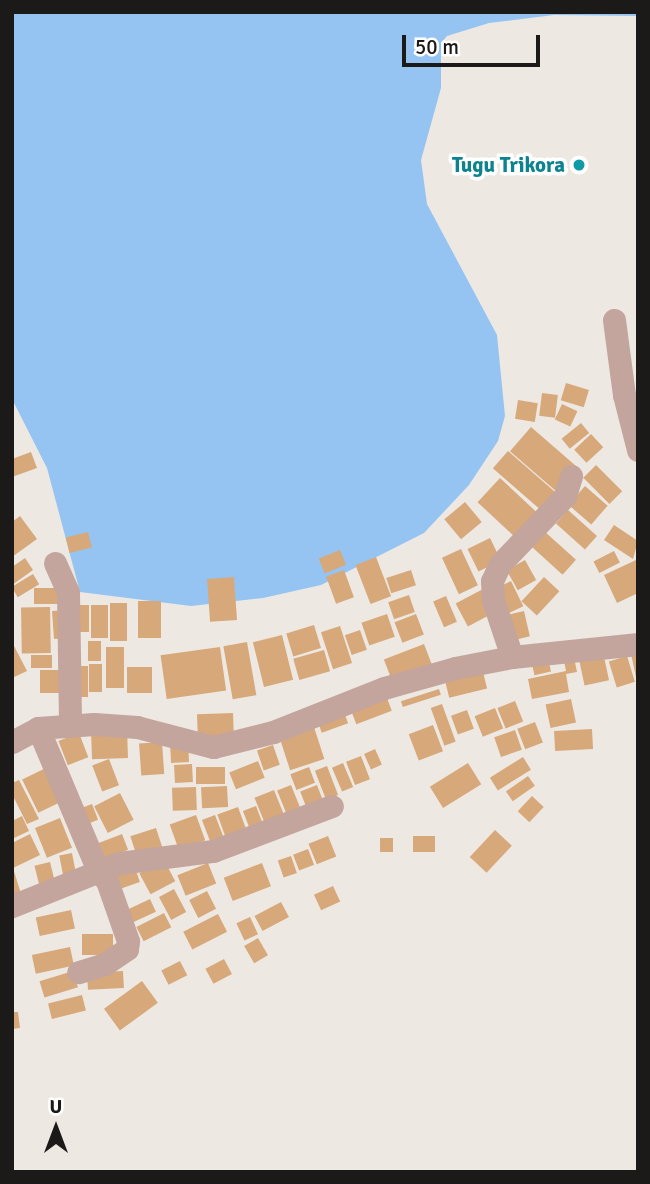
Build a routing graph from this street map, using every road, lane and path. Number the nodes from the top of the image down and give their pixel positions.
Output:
1 (614, 320) dead end
2 (638, 450) edge
3 (571, 476) dead end
4 (55, 563) dead end
5 (638, 644) edge
6 (512, 657) junction
7 (69, 725) junction
8 (38, 728) junction
9 (12, 741) edge
10 (332, 806) dead end
11 (98, 871) junction
12 (12, 905) edge
13 (78, 972) dead end

1 - 2 street
3 - 6 street
4 - 7 street
5 - 6 street
6 - 7 street
7 - 8 street
8 - 9 street
8 - 11 street
10 - 11 street
11 - 12 street
11 - 13 street

